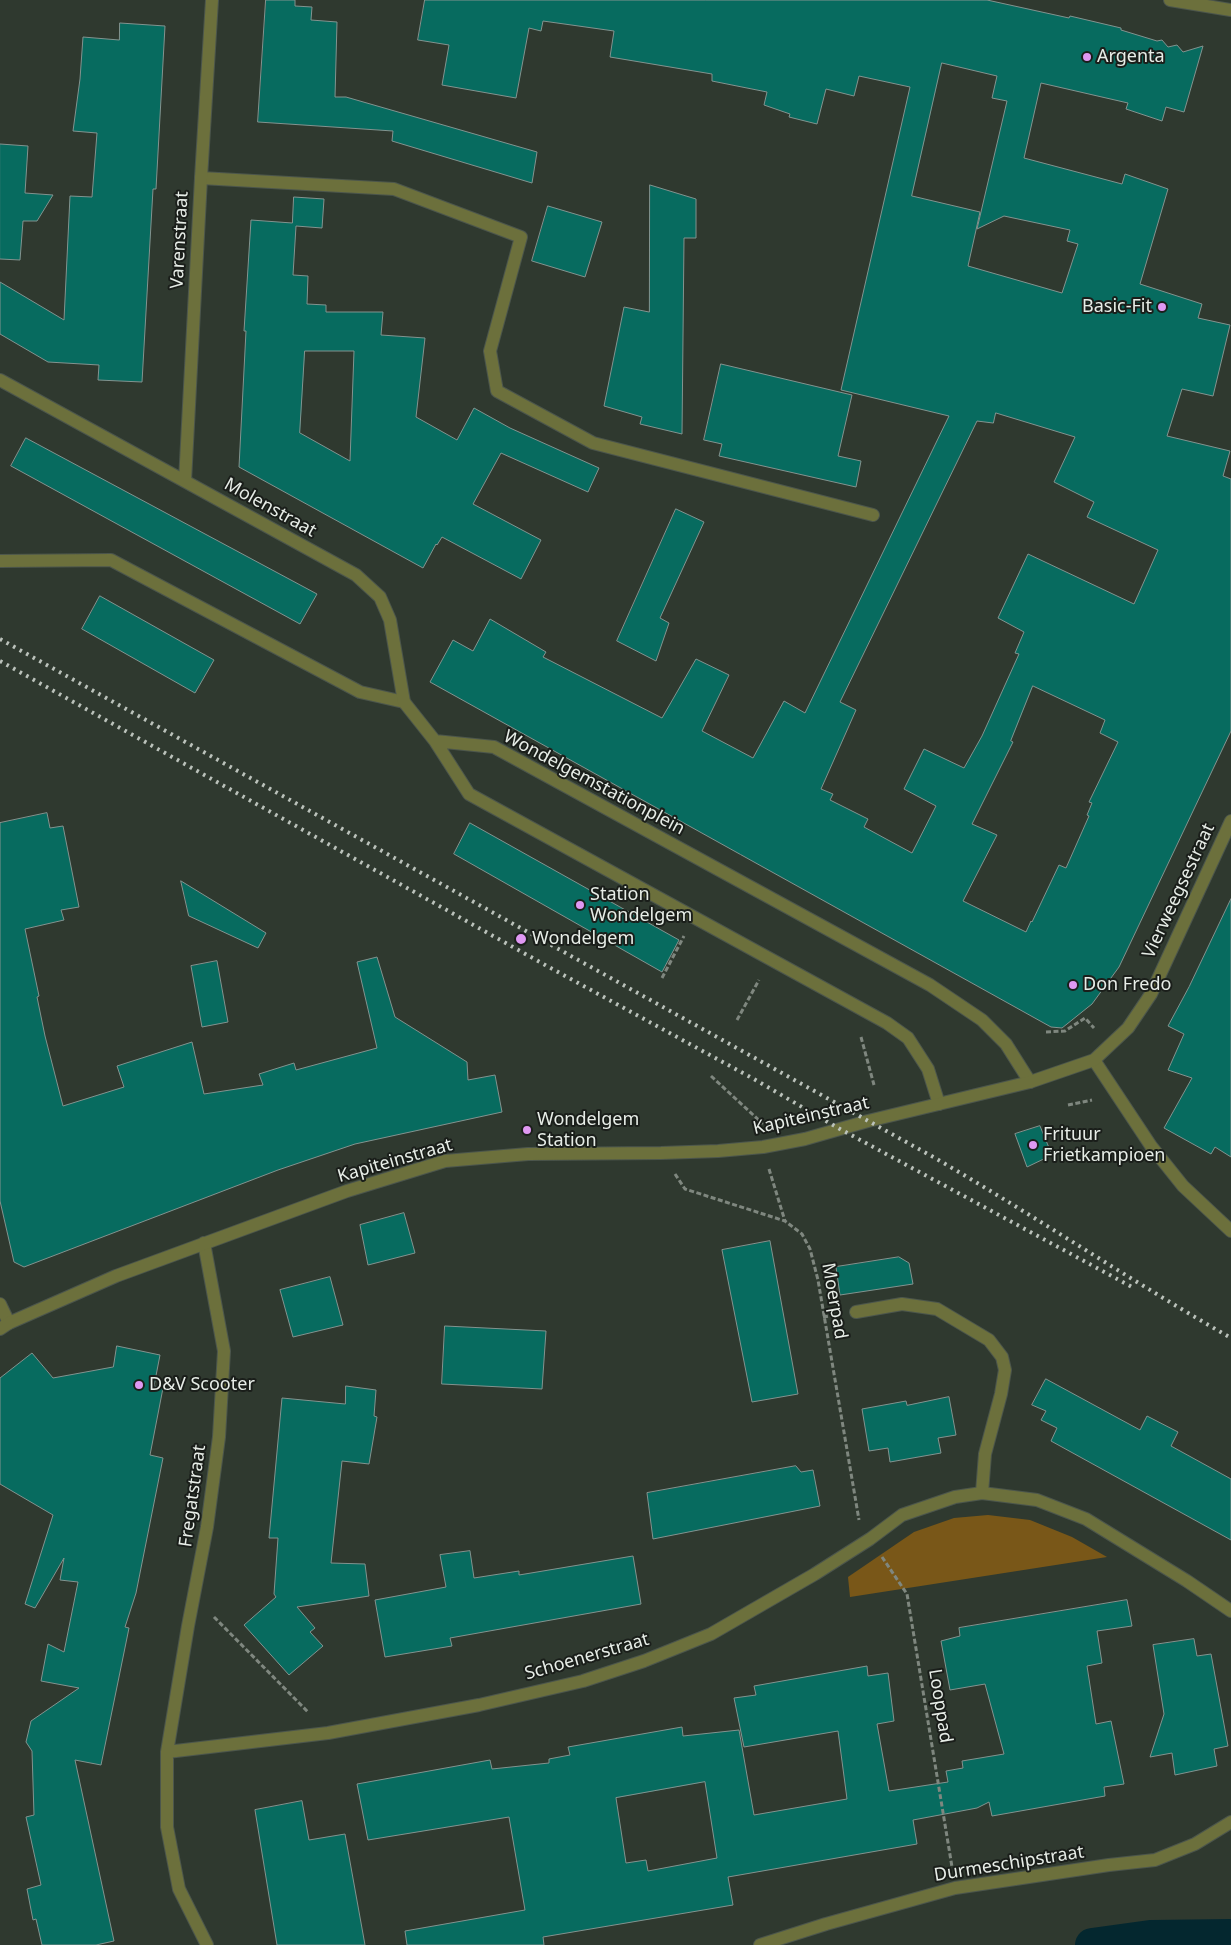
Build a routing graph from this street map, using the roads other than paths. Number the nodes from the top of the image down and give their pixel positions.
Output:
1 (212, 0) edge
2 (1170, 0) edge
3 (1231, 10) edge
4 (201, 178) junction
5 (0, 380) edge
6 (185, 481) junction
7 (872, 515) dead end
8 (0, 560) edge
9 (404, 702) junction
10 (435, 741) junction
11 (1231, 821) edge
12 (1094, 1060) junction
13 (1030, 1082) junction
14 (939, 1104) junction
15 (1231, 1231) edge
16 (204, 1243) junction
17 (0, 1304) edge
18 (856, 1312) dead end
19 (4, 1326) edge
20 (982, 1493) junction
21 (1231, 1610) edge
22 (166, 1752) junction
23 (1231, 1822) edge
24 (207, 1945) edge
25 (760, 1945) edge

1 - 4 street, Varenstraat
2 - 3 street
4 - 6 street, Varenstraat
4 - 7 street
5 - 6 street, Molenstraat
6 - 9 street, Molenstraat
8 - 9 street
9 - 10 street, Molenstraat
10 - 13 street, Wondelgemstationplein
10 - 14 street
11 - 12 street, Vierweegsestraat
12 - 13 street, Vierweegsestraat
12 - 15 street
13 - 14 street, Vierweegsestraat
14 - 16 street, Kapiteinstraat
16 - 19 street, Kapiteinstraat
16 - 22 street, Fregatstraat
17 - 19 street
18 - 20 street
20 - 21 street, Schoenerstraat
20 - 22 street, Schoenerstraat
22 - 24 street
23 - 25 street, Durmeschipstraat

